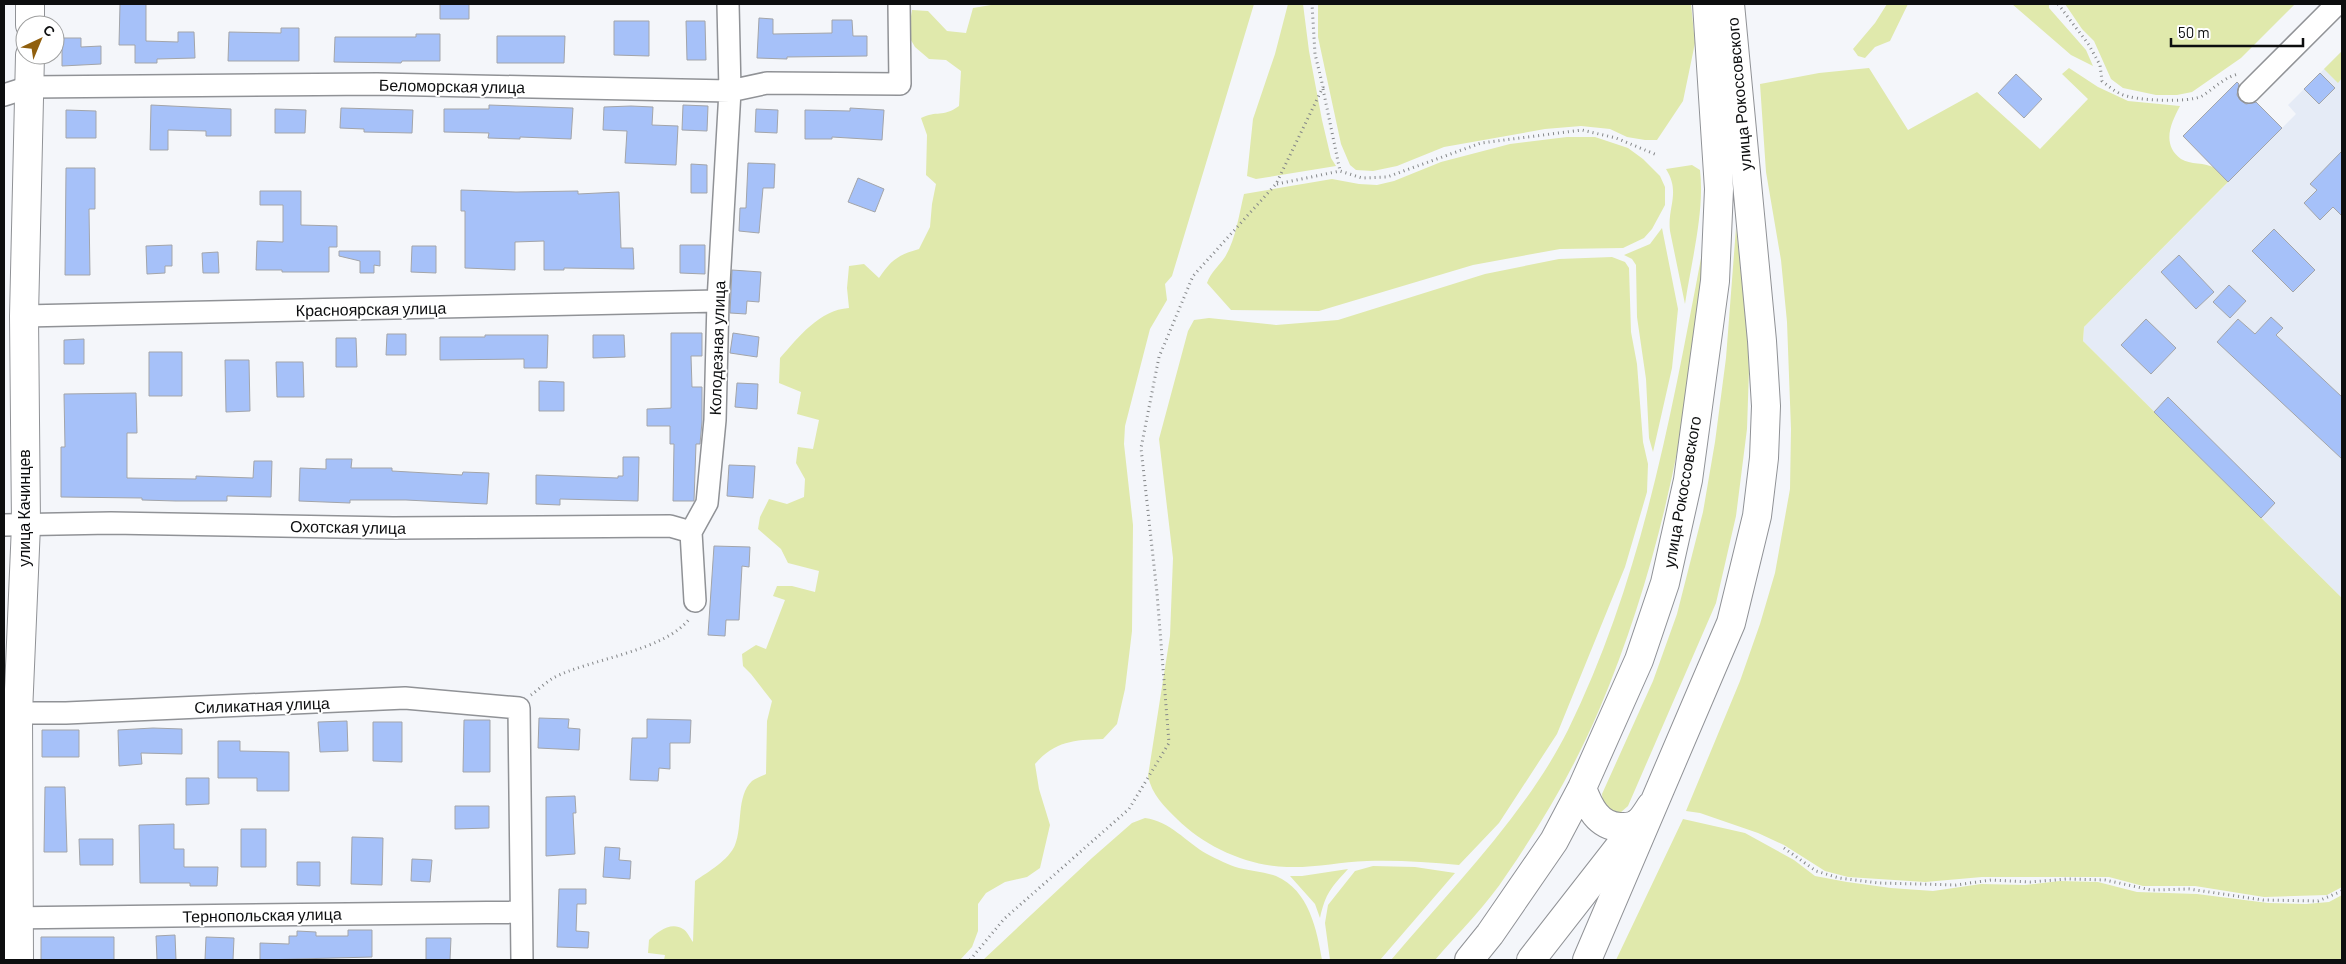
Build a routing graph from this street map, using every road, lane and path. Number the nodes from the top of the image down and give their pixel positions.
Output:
1 (728, 4) edge
2 (898, 4) edge
3 (1312, 4) edge
4 (1707, 4) edge
5 (1730, 4) edge
6 (2058, 4) edge
7 (2337, 4) edge
8 (30, 65) edge
9 (2271, 70) junction
10 (29, 87) junction
11 (1323, 87) junction
12 (730, 91) junction
13 (2249, 92) dead end
14 (4, 95) edge
15 (1657, 155) dead end
16 (1340, 171) junction
17 (1276, 184) junction
18 (718, 301) junction
19 (24, 316) junction
20 (15, 525) edge
21 (691, 532) junction
22 (695, 601) joint
23 (519, 708) junction
24 (11, 713) edge
25 (1582, 788) junction
26 (1644, 814) junction
27 (1784, 848) dead end
28 (2342, 891) edge
29 (521, 912) junction
30 (12, 918) edge
31 (19, 960) edge
32 (522, 960) edge
33 (970, 960) edge
34 (1469, 960) edge
35 (1531, 960) edge
36 (1587, 960) edge

1 - 12 street, Колодезная улица
2 - 12 street, Беломорская улица
3 - 11 path
4 - 25 main road, улица Рокоссовского
5 - 26 main road, улица Рокоссовского
6 - 9 path
7 - 9 street
8 - 10 main road, улица Качинцев
9 - 13 street
10 - 12 street, Беломорская улица
10 - 14 street, Беломорская улица
10 - 19 main road, улица Качинцев
11 - 16 path
11 - 17 path
12 - 18 street, Колодезная улица
15 - 16 path
16 - 17 path
17 - 33 path
18 - 19 street, Красноярская улица
18 - 21 street, Колодезная улица
19 - 20 main road, улица Качинцев
20 - 21 street, Охотская улица
20 - 24 main road, улица Качинцев
21 - 22 street
22 - 23 path
23 - 24 street, Силикатная улица
23 - 29 street
24 - 30 main road, улица Качинцев
25 - 26 main road
25 - 34 main road, улица Рокоссовского
26 - 35 main road
26 - 36 main road, улица Рокоссовского
27 - 28 path
29 - 30 street, Тернопольская улица
29 - 32 street
30 - 31 main road, улица Качинцев

